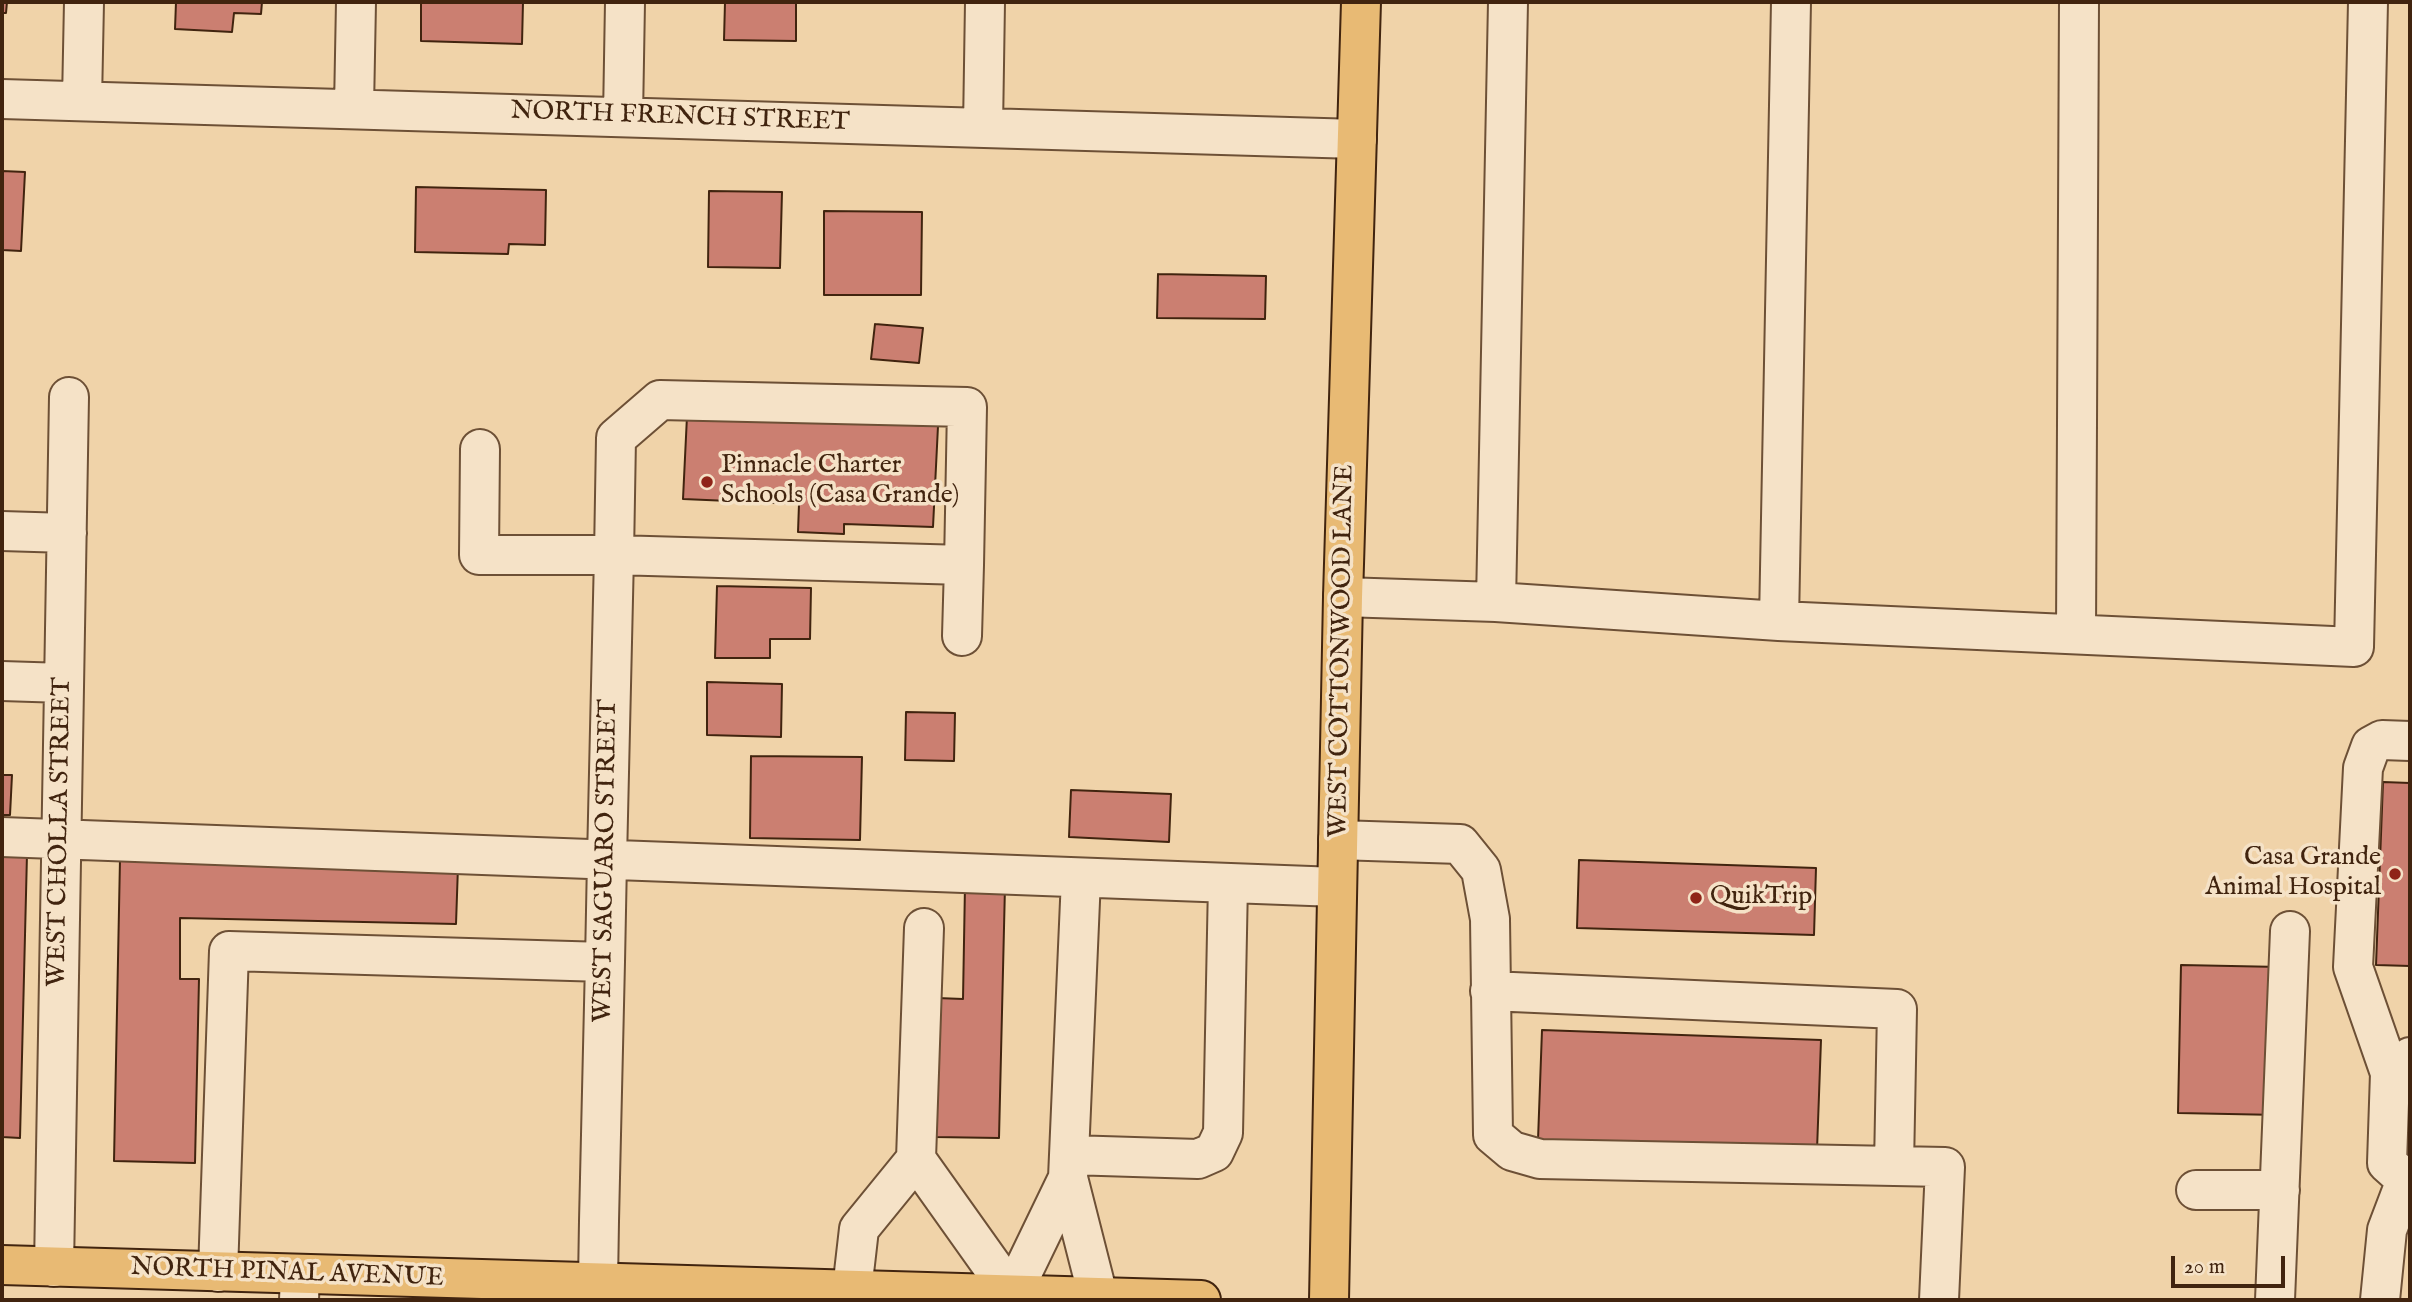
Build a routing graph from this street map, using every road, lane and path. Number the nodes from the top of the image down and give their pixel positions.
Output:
1 (84, 2) edge
2 (356, 2) edge
3 (625, 2) edge
4 (985, 2) edge
5 (1361, 2) edge
6 (1508, 2) edge
7 (1791, 2) edge
8 (2079, 2) edge
9 (2368, 2) edge
10 (2, 99) edge
11 (82, 101) junction
12 (354, 108) junction
13 (623, 117) junction
14 (983, 128) junction
15 (1357, 139) junction
16 (69, 397) dead end
17 (480, 449) dead end
18 (2, 531) edge
19 (66, 533) junction
20 (614, 555) junction
21 (964, 565) junction
22 (1343, 597) junction
23 (1496, 603) junction
24 (1779, 621) junction
25 (2076, 635) junction
26 (962, 636) dead end
27 (2, 681) edge
28 (64, 683) junction
29 (2410, 741) edge
30 (2, 837) edge
31 (61, 839) junction
32 (1338, 840) junction
33 (607, 860) junction
34 (1081, 878) junction
35 (1228, 883) junction
36 (1337, 887) junction
37 (924, 928) dead end
38 (2290, 931) dead end
39 (605, 961) junction
40 (1490, 991) junction
41 (2400, 1065) edge
42 (916, 1159) junction
43 (1894, 1166) junction
44 (1069, 1167) junction
45 (2408, 1179) edge
46 (2196, 1190) dead end
47 (2280, 1191) junction
48 (2, 1265) edge
49 (54, 1267) junction
50 (218, 1272) junction
51 (598, 1283) junction
52 (299, 1287) edge
53 (852, 1290) junction
54 (1012, 1294) junction
55 (1098, 1296) junction
56 (1201, 1300) edge
57 (1329, 1300) edge
58 (1939, 1300) edge
59 (2275, 1300) edge
60 (2380, 1300) edge

1 - 11 street
2 - 12 street
3 - 13 street
4 - 14 street
5 - 15 main road, WEST COTTONWOOD LANE
6 - 23 street
7 - 24 street
8 - 25 street
9 - 25 street
10 - 11 street, NORTH FRENCH STREET
11 - 12 street, NORTH FRENCH STREET
12 - 13 street, NORTH FRENCH STREET
13 - 14 street, NORTH FRENCH STREET
14 - 15 street, NORTH FRENCH STREET
15 - 22 main road, WEST COTTONWOOD LANE
16 - 19 street, WEST CHOLLA STREET
17 - 20 street
18 - 19 street
19 - 28 street, WEST CHOLLA STREET
20 - 21 street
20 - 21 street, WEST SAGUARO STREET
20 - 33 street, WEST SAGUARO STREET
21 - 26 street
22 - 23 street
22 - 32 main road, WEST COTTONWOOD LANE
23 - 24 street
24 - 25 street
27 - 28 street
28 - 31 street, WEST CHOLLA STREET
29 - 41 street
30 - 31 street
31 - 33 street
31 - 49 street, WEST CHOLLA STREET
32 - 36 main road, WEST COTTONWOOD LANE
32 - 40 street
33 - 34 street
33 - 39 street, WEST SAGUARO STREET
34 - 35 street
34 - 44 street
35 - 36 street
35 - 44 street
36 - 57 main road, WEST COTTONWOOD LANE
37 - 42 street
38 - 47 street
39 - 50 street
39 - 51 street, WEST SAGUARO STREET
40 - 43 street
40 - 43 street
41 - 45 street
42 - 53 street
42 - 54 street
43 - 58 street
44 - 54 street
44 - 55 street
45 - 60 street
46 - 47 street
47 - 59 street
48 - 49 main road, NORTH PINAL AVENUE
49 - 50 main road, NORTH PINAL AVENUE
50 - 52 main road, NORTH PINAL AVENUE
51 - 52 main road, NORTH PINAL AVENUE
51 - 53 main road, NORTH PINAL AVENUE
53 - 54 main road, NORTH PINAL AVENUE
54 - 55 main road, NORTH PINAL AVENUE
55 - 56 main road, NORTH PINAL AVENUE

